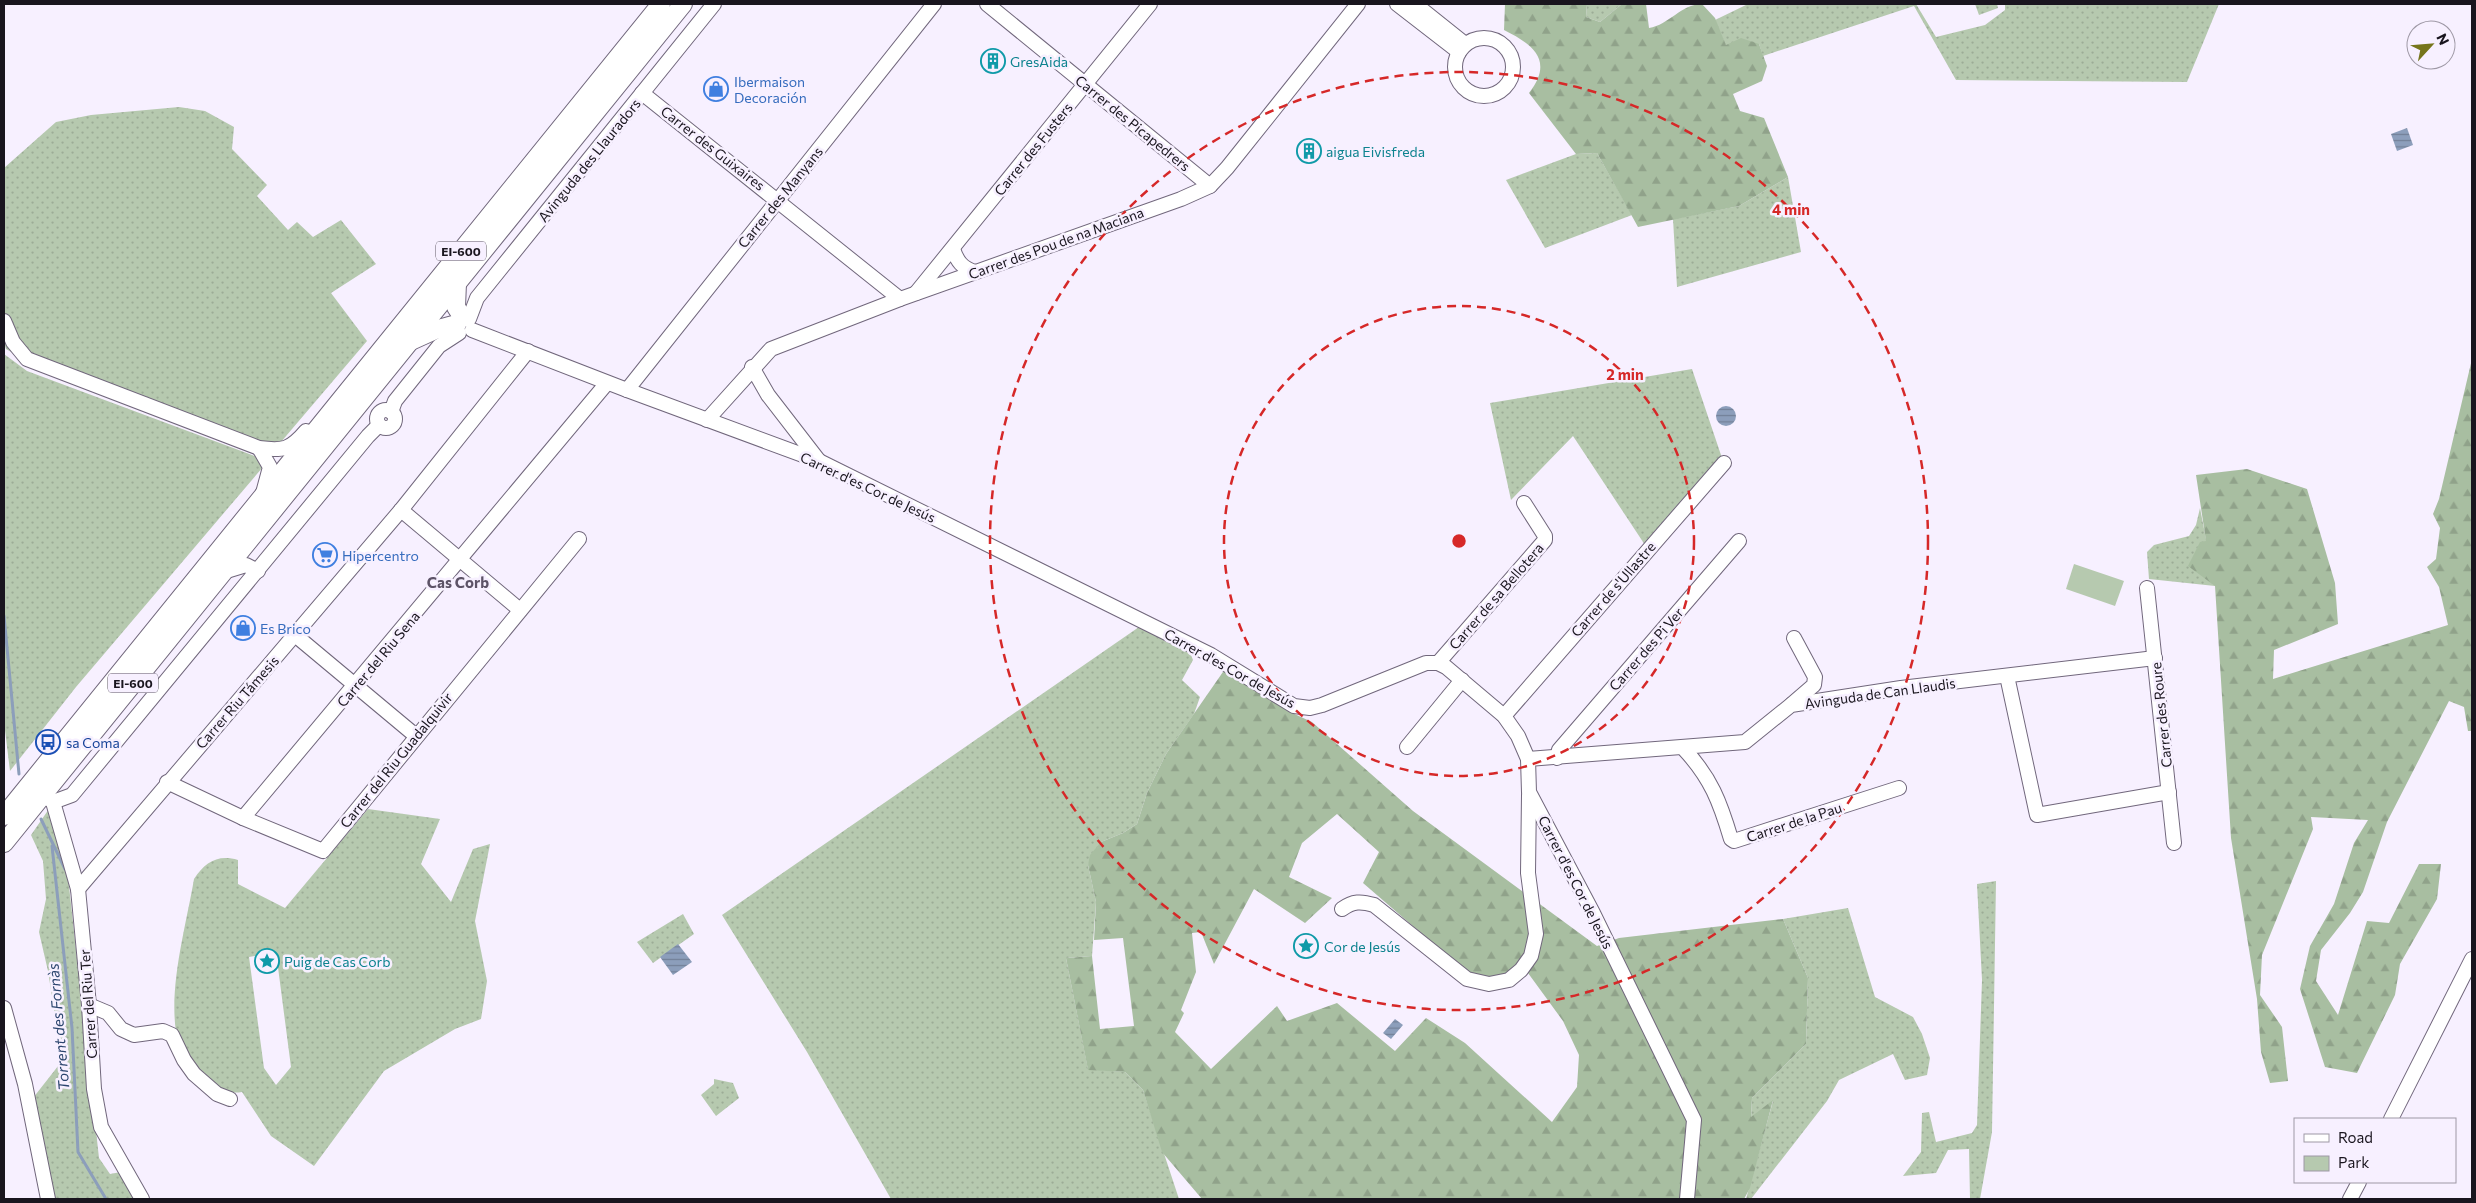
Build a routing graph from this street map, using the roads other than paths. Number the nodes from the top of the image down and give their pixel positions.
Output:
1 (662, 4) edge
2 (683, 4) edge
3 (714, 4) edge
4 (934, 4) edge
5 (987, 4) edge
6 (1150, 4) edge
7 (1358, 4) edge
8 (1397, 4) edge
9 (1415, 4) edge
10 (1462, 48) junction
11 (1085, 85) junction
12 (642, 93) junction
13 (1210, 186) junction
14 (778, 200) junction
15 (953, 249) junction
16 (975, 272) junction
17 (457, 283) junction
18 (915, 294) junction
19 (900, 299) junction
20 (4, 321) edge
21 (464, 325) junction
22 (409, 342) junction
23 (528, 351) junction
24 (752, 367) junction
25 (607, 383) junction
26 (352, 385) junction
27 (627, 390) junction
28 (707, 420) junction
29 (259, 448) junction
30 (819, 462) junction
31 (1724, 463) dead end
32 (261, 498) junction
33 (1524, 503) dead end
34 (401, 510) junction
35 (580, 539) dead end
36 (1739, 541) dead end
37 (460, 560) junction
38 (258, 571) junction
39 (222, 572) junction
40 (2147, 588) dead end
41 (520, 610) junction
42 (295, 635) junction
43 (1794, 638) dead end
44 (2155, 658) junction
45 (1438, 662) junction
46 (2007, 676) junction
47 (1462, 680) junction
48 (356, 686) junction
49 (1791, 705) junction
50 (1504, 716) junction
51 (416, 736) junction
52 (1407, 747) dead end
53 (1684, 749) junction
54 (1557, 758) junction
55 (1528, 759) junction
56 (167, 782) junction
57 (1899, 788) dead end
58 (1529, 792) junction
59 (2169, 792) junction
60 (48, 798) junction
61 (4, 816) edge
62 (243, 818) junction
63 (4, 843) edge
64 (2174, 843) dead end
65 (78, 888) junction
66 (1342, 909) dead end
67 (2472, 959) edge
68 (90, 1005) junction
69 (4, 1008) edge
70 (230, 1099) dead end
71 (2392, 1118) edge
72 (2358, 1183) edge
73 (48, 1199) edge
74 (142, 1199) edge
75 (1687, 1199) edge
76 (2350, 1199) edge

1 - 26 main road, EI-600
2 - 17 main road, EI-600
3 - 12 street, Avinguda des Llauradors
4 - 14 street, Carrer des Manyans
5 - 11 street, Carrer des Picapedrers
6 - 11 street, Carrer des Fusters
7 - 13 street, Carrer des Pou de na Maciana
8 - 10 street
9 - 10 street
10 - 10 street
11 - 13 street, Carrer des Picapedrers
11 - 15 street, Carrer des Fusters
12 - 14 street, Carrer des Guixaires
12 - 21 street, Avinguda des Llauradors
13 - 16 street, Carrer des Pou de na Maciana
14 - 19 street, Carrer des Guixaires
14 - 27 street, Carrer des Manyans
15 - 16 street
15 - 18 street, Carrer des Fusters
16 - 18 street, Carrer des Pou de na Maciana
17 - 21 main road
17 - 22 main road, EI-600
18 - 19 street, Carrer des Pou de na Maciana
19 - 24 street, Carrer des Pou de na Maciana
20 - 29 street
21 - 22 main road
21 - 23 street
21 - 38 street
22 - 39 main road, EI-600
23 - 25 street, Carrer d'es Cor de Jesús
23 - 34 street, Carrer Riu Támesis
24 - 28 street, Carrer des Pou de na Maciana
24 - 30 street
25 - 27 street, Carrer d'es Cor de Jesús
25 - 37 street, Carrer del Riu Sena
26 - 29 street
26 - 32 main road, EI-600
27 - 28 street, Carrer d'es Cor de Jesús
28 - 30 street, Carrer d'es Cor de Jesús
29 - 32 street
30 - 45 street, Carrer d'es Cor de Jesús
31 - 50 street, Carrer de s'Ullastre
32 - 61 main road, EI-600
33 - 45 street, Carrer de sa Bellotera
34 - 37 street
34 - 42 street, Carrer Riu Támesis
35 - 41 street, Carrer del Riu Guadalquivir
36 - 54 street, Carrer des Pi Ver
37 - 41 street
37 - 48 street, Carrer del Riu Sena
38 - 39 street
38 - 60 street
39 - 60 main road, EI-600
40 - 44 street, Carrer des Roure
41 - 51 street, Carrer del Riu Guadalquivir
42 - 48 street
42 - 56 street, Carrer Riu Támesis
43 - 49 street
44 - 46 street, Avinguda de Can Llaudis
44 - 59 street, Carrer des Roure
45 - 47 street, Carrer d'es Cor de Jesús
46 - 49 street, Avinguda de Can Llaudis
46 - 59 street
47 - 50 street, Carrer d'es Cor de Jesús
47 - 52 street
48 - 51 street
48 - 62 street, Carrer del Riu Sena
49 - 53 street, Avinguda de Can Llaudis
50 - 55 street, Carrer d'es Cor de Jesús
51 - 62 street, Carrer del Riu Guadalquivir
53 - 54 street, Avinguda de Can Llaudis
53 - 57 street, Carrer de la Pau
54 - 55 street, Avinguda de Can Llaudis
55 - 58 street, Carrer d'es Cor de Jesús
56 - 62 street, Carrer del Riu Guadalquivir
56 - 65 street, Carrer Riu Támesis
58 - 66 street
58 - 75 street, Carrer d'es Cor de Jesús
59 - 64 street, Carrer des Roure
60 - 63 main road, EI-600
60 - 65 street, Carrer del Riu Ter
65 - 68 street, Carrer del Riu Ter
67 - 71 street
68 - 70 street
68 - 74 street, Carrer del Riu Ter
69 - 73 street
72 - 76 street

